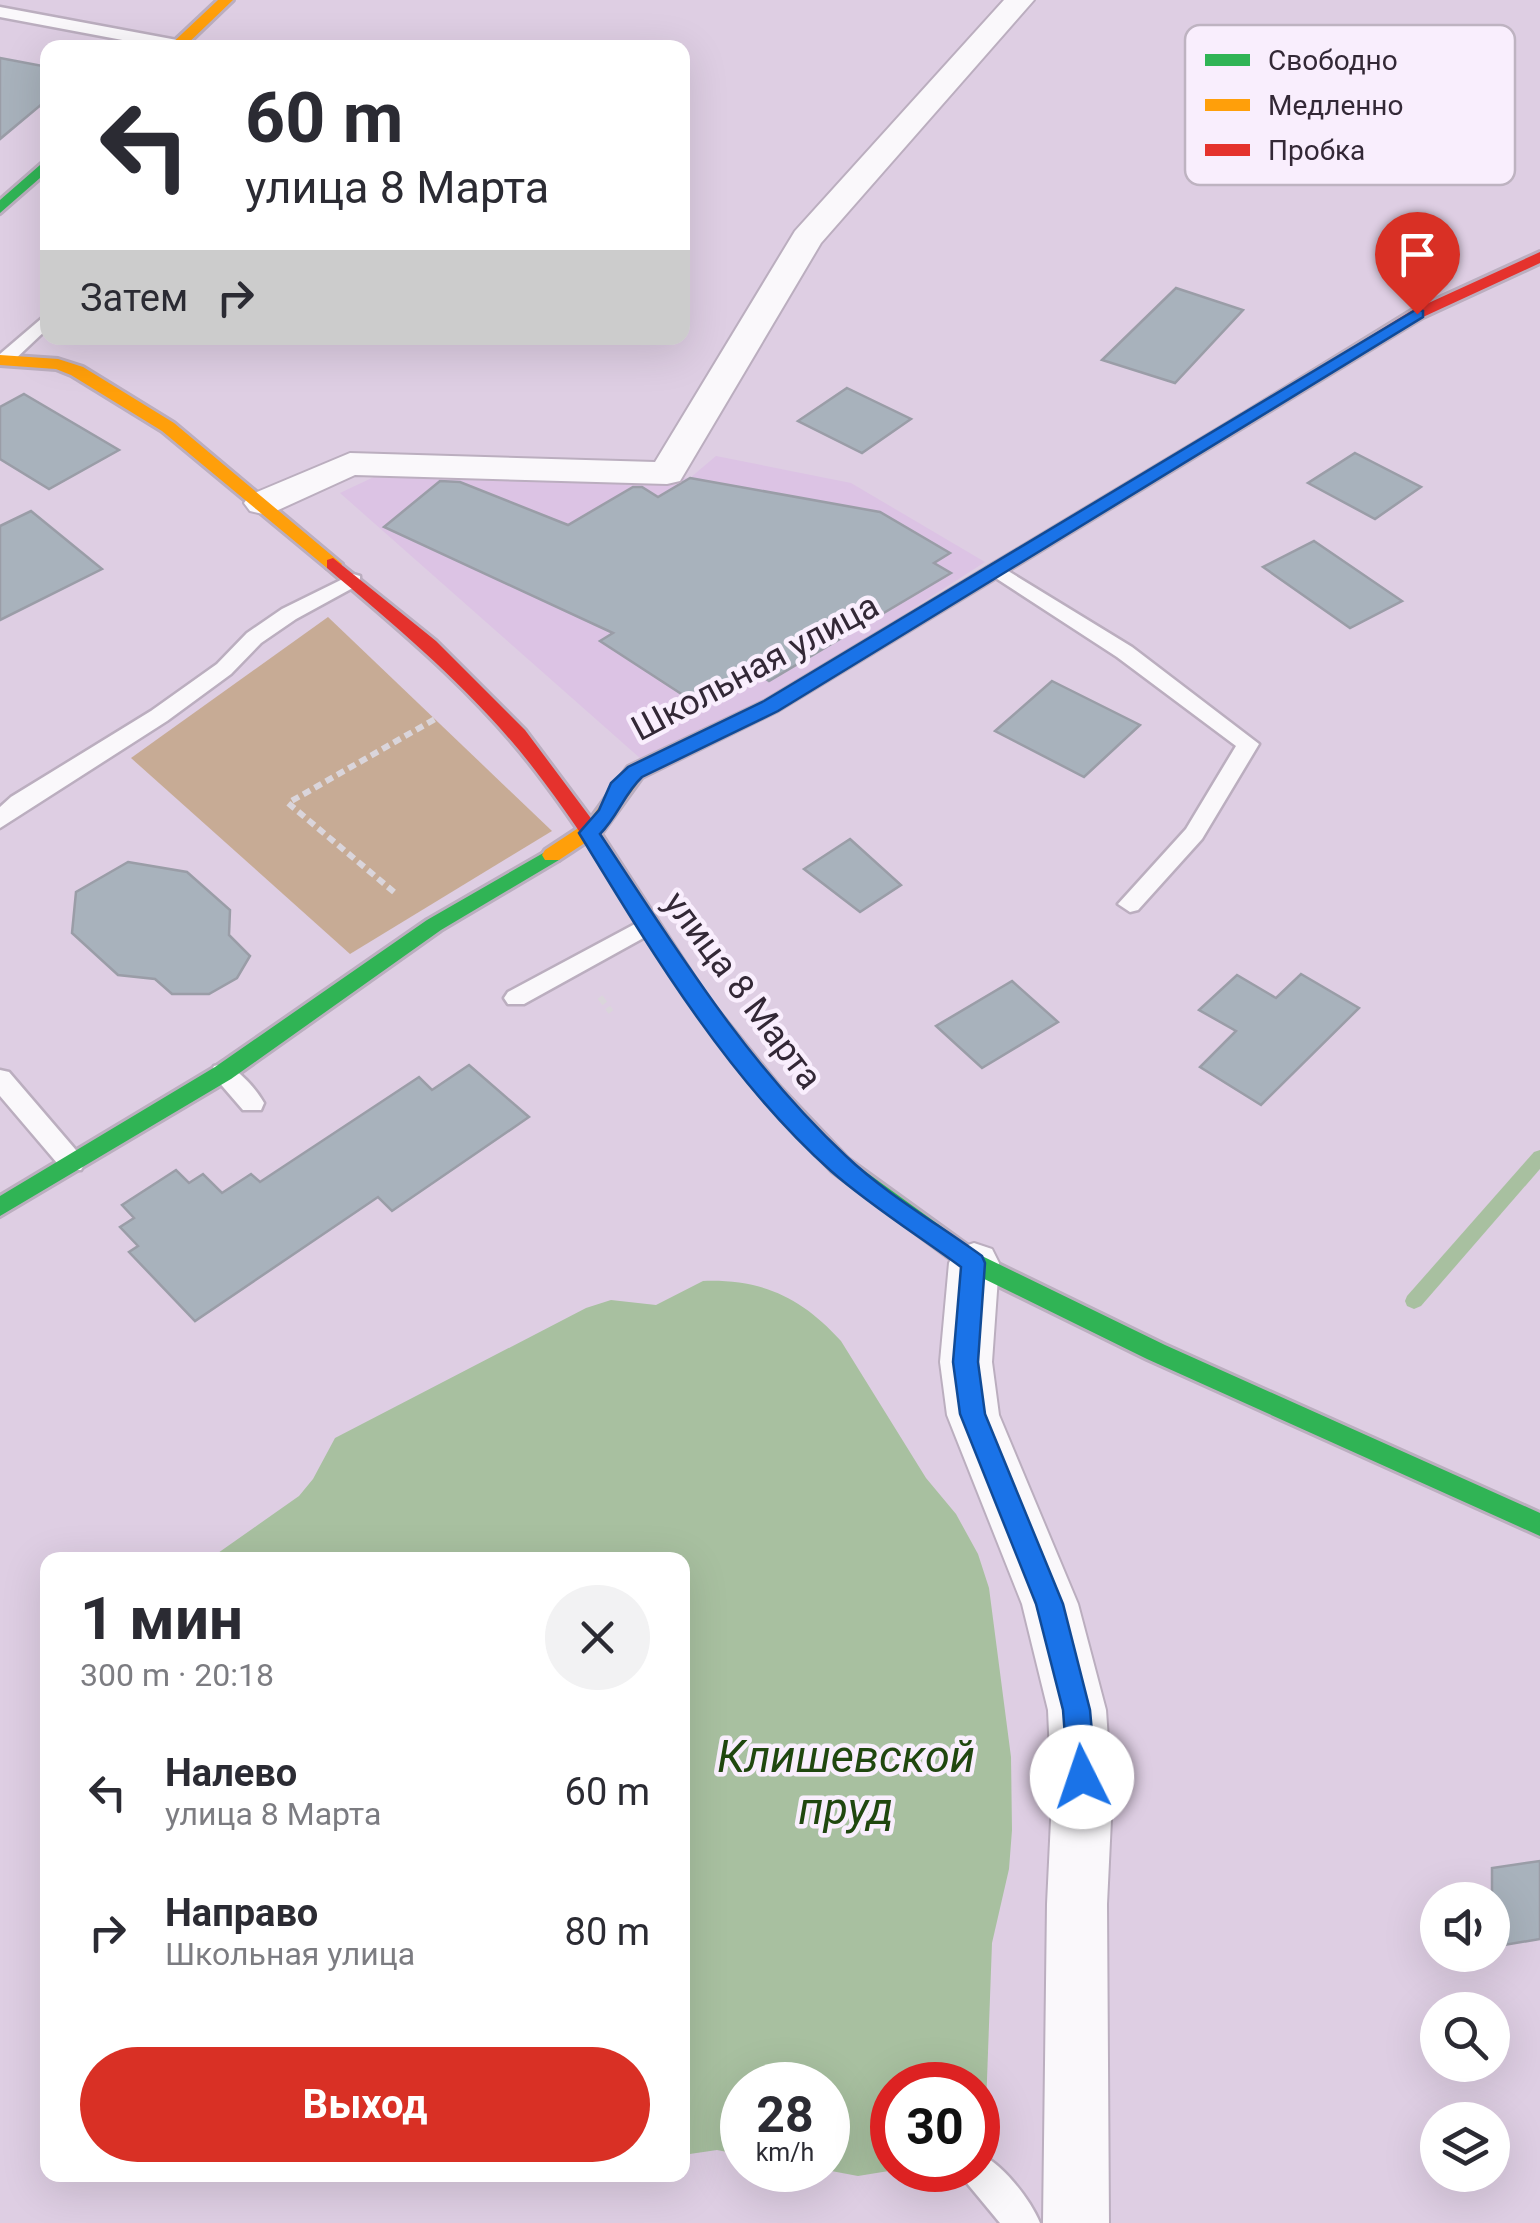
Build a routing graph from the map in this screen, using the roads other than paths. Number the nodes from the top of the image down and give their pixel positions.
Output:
1 (226, 0) edge
2 (1020, 0) edge
3 (0, 12) edge
4 (144, 40) edge
5 (182, 40) edge
6 (40, 170) edge
7 (0, 208) edge
8 (1540, 257) edge
9 (40, 325) edge
10 (2, 360) edge
11 (263, 503) junction
12 (995, 569) junction
13 (354, 580) junction
14 (0, 820) edge
15 (589, 833) junction
16 (1130, 904) dead end
17 (648, 925) junction
18 (516, 998) dead end
19 (258, 1011) dead end
20 (281, 1032) junction
21 (223, 1073) junction
22 (0, 1079) edge
23 (252, 1103) dead end
24 (72, 1164) junction
25 (0, 1206) edge
26 (974, 1263) junction
27 (1540, 1525) edge
28 (997, 2192) edge
29 (1023, 2223) edge
30 (1076, 2223) edge

1 - 5 street
2 - 11 street
3 - 4 lane
6 - 7 street
8 - 12 street, Школьная улица
9 - 10 lane
10 - 11 street, улица 8 Марта
11 - 13 street, улица 8 Марта
12 - 15 street, Школьная улица
12 - 16 lane
13 - 14 lane
13 - 15 street, улица 8 Марта
15 - 17 street, улица 8 Марта
15 - 20 street, Школьная улица
17 - 18 lane
17 - 26 street, улица 8 Марта
19 - 20 lane
20 - 21 street, Школьная улица
21 - 23 lane
21 - 24 street, Школьная улица
22 - 24 lane
24 - 25 street, Школьная улица
26 - 27 street, улица 8 Марта
26 - 30 street
28 - 29 lane

